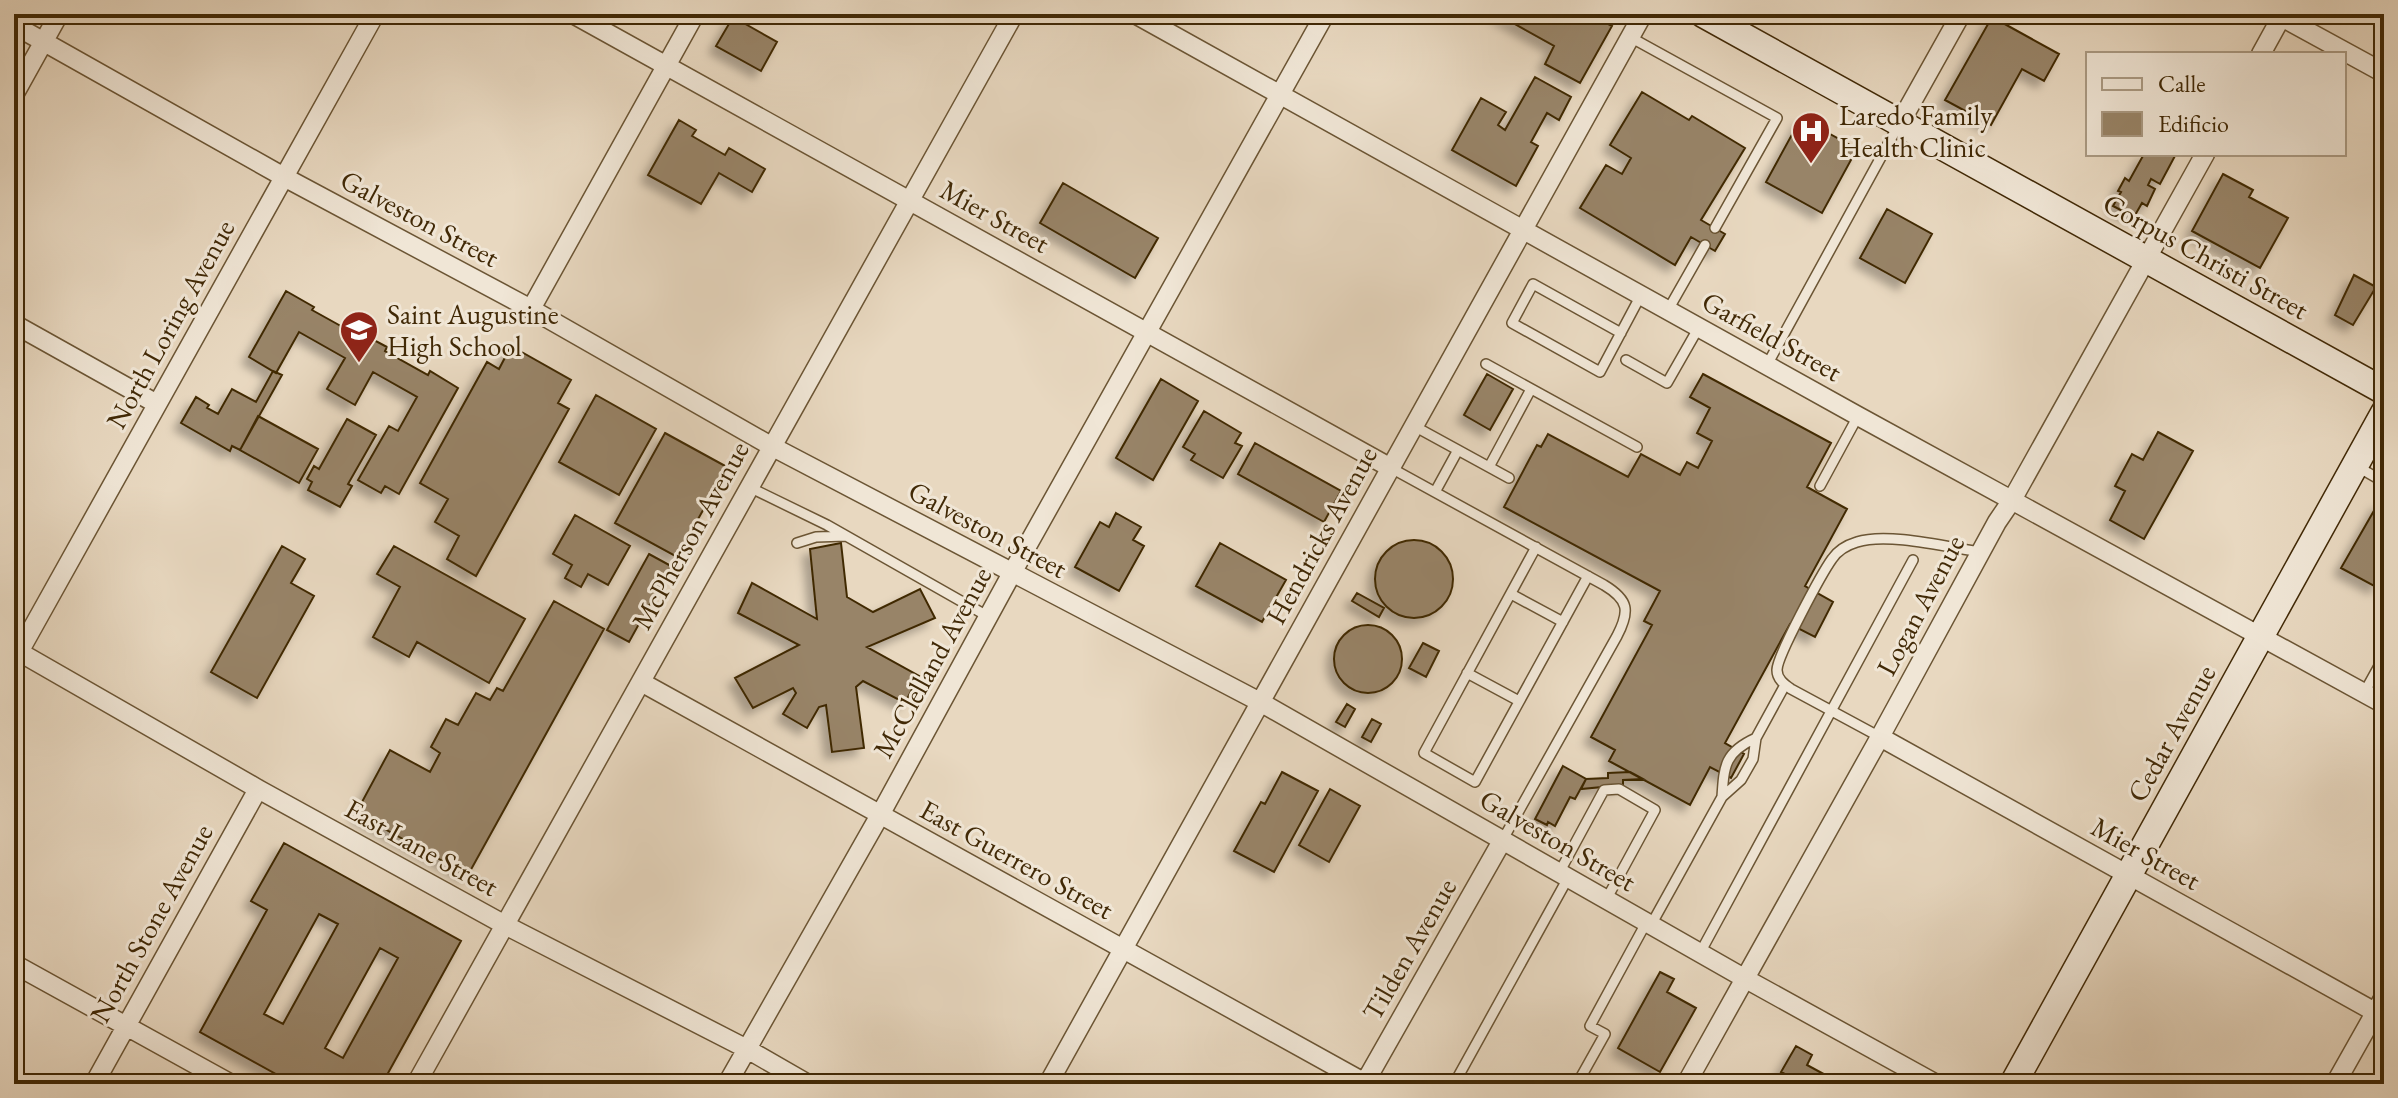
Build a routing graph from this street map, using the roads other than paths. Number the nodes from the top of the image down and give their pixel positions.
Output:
1 (59, 14) edge
2 (375, 14) edge
3 (573, 14) edge
4 (695, 14) edge
5 (1014, 14) edge
6 (1135, 14) edge
7 (1325, 14) edge
8 (1643, 14) edge
9 (1703, 14) edge
10 (1961, 14) edge
11 (2280, 15) edge
12 (14, 25) edge
13 (1630, 37) junction
14 (44, 41) junction
15 (2262, 52) edge
16 (666, 66) junction
17 (2384, 73) edge
18 (14, 95) edge
19 (1280, 95) junction
20 (1900, 123) junction
21 (2204, 156) edge
22 (284, 177) junction
23 (910, 201) junction
24 (1715, 228) dead end
25 (1523, 229) junction
26 (1705, 245) dead end
27 (2147, 260) junction
28 (1641, 295) junction
29 (531, 309) junction
30 (1668, 310) junction
31 (14, 324) edge
32 (1699, 327) junction
33 (1148, 333) junction
34 (1621, 333) junction
35 (1626, 360) dead end
36 (1486, 364) dead end
37 (1767, 365) junction
38 (1531, 389) junction
39 (2384, 391) edge
40 (157, 404) junction
41 (2384, 413) edge
42 (1858, 416) junction
43 (1414, 426) junction
44 (771, 446) junction
45 (1637, 447) dead end
46 (1458, 450) junction
47 (2355, 466) junction
48 (1489, 467) junction
49 (1391, 468) junction
50 (1509, 478) dead end
51 (2384, 482) edge
52 (1820, 486) dead end
53 (749, 487) junction
54 (1435, 492) junction
55 (2012, 500) junction
56 (846, 536) junction
57 (797, 543) dead end
58 (1536, 547) junction
59 (1980, 552) junction
60 (1913, 560) dead end
61 (1012, 573) junction
62 (1588, 576) junction
63 (1511, 594) junction
64 (989, 617) junction
65 (1563, 622) junction
66 (2260, 636) junction
67 (16, 654) edge
68 (2384, 657) edge
69 (1467, 673) junction
70 (641, 682) junction
71 (1785, 685) junction
72 (2364, 693) junction
73 (1519, 701) junction
74 (1260, 702) junction
75 (2384, 704) edge
76 (1831, 711) junction
77 (1880, 737) junction
78 (1756, 738) junction
79 (258, 789) junction
80 (1722, 797) junction
81 (880, 815) junction
82 (1502, 841) junction
83 (1563, 876) junction
84 (2129, 876) junction
85 (1606, 900) junction
86 (1648, 924) junction
87 (505, 925) junction
88 (1123, 950) junction
89 (1700, 953) junction
90 (14, 964) edge
91 (1744, 978) junction
92 (2381, 1009) edge
93 (126, 1026) junction
94 (747, 1049) junction
95 (94, 1084) edge
96 (231, 1084) edge
97 (416, 1084) edge
98 (727, 1084) edge
99 (808, 1084) edge
100 (1048, 1084) edge
101 (1365, 1084) edge
102 (1454, 1084) edge
103 (1577, 1084) edge
104 (1686, 1084) edge
105 (1936, 1084) edge
106 (2013, 1084) edge
107 (2335, 1084) edge

1 - 14 street
2 - 22 street, North Loring Avenue
3 - 16 street, Mier Street
4 - 16 street
5 - 23 street, McPherson Avenue
6 - 19 street, Garfield Street
7 - 19 street, McClelland Avenue
8 - 13 street, Hendricks Avenue
9 - 20 main road, Corpus Christi Street
10 - 20 street
11 - 15 street
11 - 17 street
12 - 14 street, Galveston Street
13 - 24 lane
13 - 25 street, Hendricks Avenue
14 - 18 street
14 - 22 street, Galveston Street
16 - 23 street, Mier Street
16 - 29 street
19 - 25 street, Garfield Street
19 - 33 street, McClelland Avenue
20 - 27 main road, Corpus Christi Street
20 - 37 lane
21 - 27 street, Logan Avenue
22 - 29 street, Galveston Street
22 - 40 street, North Loring Avenue
23 - 33 street, Mier Street
23 - 44 street, McPherson Avenue
25 - 28 street, Garfield Street
25 - 43 street, Hendricks Avenue
26 - 30 lane
27 - 39 main road, Corpus Christi Street
27 - 55 street, Logan Avenue
28 - 30 street, Garfield Street
28 - 34 lane
29 - 44 street, Galveston Street
30 - 32 street, Garfield Street
31 - 40 street
32 - 35 lane
32 - 37 street, Garfield Street
33 - 49 street, Mier Street
33 - 61 street, McClelland Avenue
34 - 34 lane
36 - 38 lane
37 - 42 street, Garfield Street
38 - 45 lane
38 - 48 lane
40 - 67 street, North Loring Avenue
41 - 47 main road, Cedar Avenue
42 - 52 lane
42 - 55 street, Garfield Street
43 - 46 lane
43 - 49 street, Hendricks Avenue
44 - 53 street, McPherson Avenue
44 - 61 street, Galveston Street
46 - 48 lane
46 - 54 lane
47 - 51 lane
47 - 66 main road, Cedar Avenue
48 - 50 lane
49 - 54 lane
49 - 74 street, Hendricks Avenue
53 - 56 lane
53 - 70 street, McPherson Avenue
54 - 58 lane
55 - 59 street, Logan Avenue
55 - 66 street, Garfield Street
56 - 57 lane
56 - 64 lane
58 - 62 lane
58 - 63 lane
59 - 71 lane
59 - 77 street, Logan Avenue
60 - 76 lane
61 - 64 street, McClelland Avenue
61 - 74 street, Galveston Street
62 - 65 lane
62 - 82 lane
63 - 65 lane
63 - 69 lane
64 - 81 street, McClelland Avenue
65 - 73 lane
66 - 72 street, Garfield Street
66 - 84 main road, Cedar Avenue
67 - 79 street, East Lane Street
68 - 72 lane
69 - 73 lane
69 - 73 lane
70 - 81 street, East Guerrero Street
70 - 87 street, McPherson Avenue
71 - 76 lane
71 - 78 lane
72 - 75 street, Garfield Street
74 - 82 street, Galveston Street
74 - 88 street, Hendricks Avenue
76 - 77 lane
76 - 89 lane
77 - 84 street, Mier Street
77 - 91 street, Logan Avenue
78 - 80 lane
78 - 80 lane
79 - 87 street, East Lane Street
79 - 93 street, North Stone Avenue
80 - 86 lane
81 - 88 street, East Guerrero Street
81 - 94 street, McClelland Avenue
82 - 83 street, Galveston Street
82 - 101 street, Tilden Avenue
83 - 85 street, Galveston Street
83 - 85 lane
83 - 102 lane
84 - 92 street, Mier Street
84 - 106 main road, Cedar Avenue
85 - 86 street, Galveston Street
86 - 89 street, Galveston Street
86 - 103 lane
87 - 94 street, East Lane Street
87 - 97 street, McPherson Avenue
88 - 100 street, Hendricks Avenue
88 - 101 street, East Guerrero Street
89 - 91 street, Galveston Street
90 - 93 street
91 - 104 street, Logan Avenue
91 - 105 street, Galveston Street
92 - 107 street
93 - 95 street, North Stone Avenue
93 - 96 street
94 - 98 street, McClelland Avenue
94 - 99 street, East Lane Street

